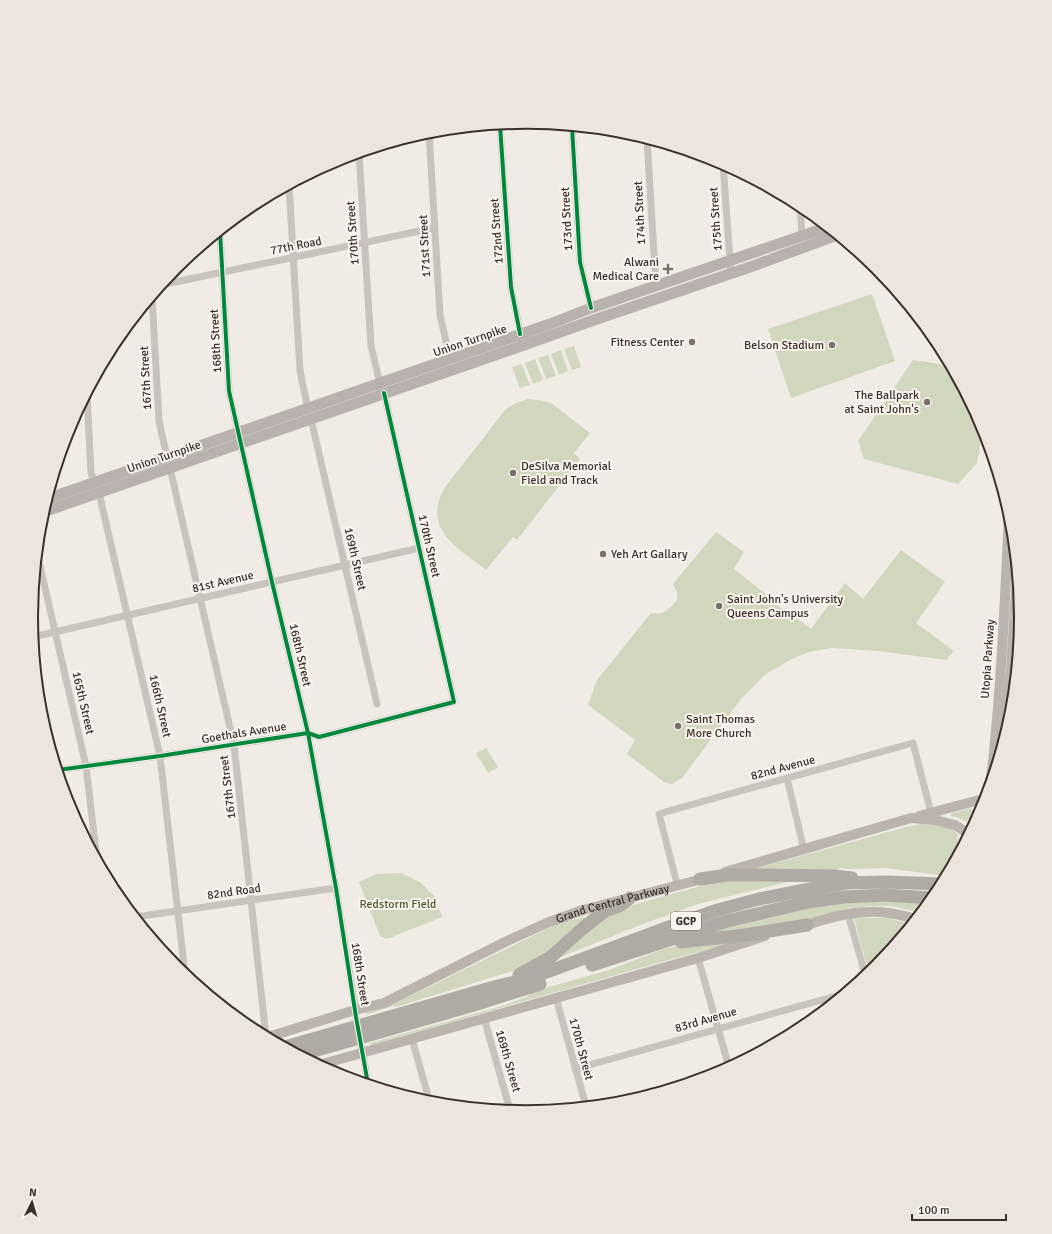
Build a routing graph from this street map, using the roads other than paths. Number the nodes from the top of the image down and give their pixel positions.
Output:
1 (500, 130) edge
2 (572, 131) edge
3 (429, 138) edge
4 (647, 145) edge
5 (359, 159) edge
6 (723, 171) edge
7 (289, 190) edge
8 (801, 214) edge
9 (434, 228) junction
10 (822, 229) edge
11 (802, 236) junction
12 (220, 237) edge
13 (832, 237) edge
14 (364, 243) junction
15 (293, 258) junction
16 (729, 262) junction
17 (222, 272) junction
18 (731, 274) junction
19 (171, 283) edge
20 (656, 286) junction
21 (152, 303) edge
22 (591, 308) junction
23 (522, 340) junction
24 (450, 358) junction
25 (382, 388) junction
26 (86, 404) edge
27 (309, 414) junction
28 (240, 438) junction
29 (167, 457) junction
30 (170, 468) junction
31 (95, 482) junction
32 (99, 493) junction
33 (54, 497) edge
34 (50, 510) edge
35 (1009, 547) edge
36 (419, 548) junction
37 (345, 565) junction
38 (41, 569) edge
39 (272, 582) junction
40 (200, 598) junction
41 (1014, 612) edge
42 (128, 615) junction
43 (55, 632) junction
44 (39, 636) edge
45 (1009, 669) edge
46 (454, 702) joint
47 (377, 704) dead end
48 (1005, 712) edge
49 (308, 733) junction
50 (234, 745) junction
51 (996, 746) edge
52 (160, 756) junction
53 (86, 766) junction
54 (63, 769) edge
55 (787, 778) junction
56 (977, 803) edge
57 (931, 813) junction
58 (911, 818) junction
59 (965, 831) edge
60 (95, 847) edge
61 (804, 850) junction
62 (700, 879) junction
63 (886, 882) junction
64 (677, 884) junction
65 (935, 884) edge
66 (336, 888) junction
67 (630, 898) junction
68 (925, 898) edge
69 (252, 901) junction
70 (178, 911) junction
71 (848, 914) junction
72 (141, 916) edge
73 (910, 917) edge
74 (806, 925) junction
75 (653, 946) junction
76 (698, 958) junction
77 (184, 965) edge
78 (862, 971) edge
79 (494, 987) junction
80 (831, 997) edge
81 (556, 998) junction
82 (356, 1013) junction
83 (484, 1018) junction
84 (718, 1029) junction
85 (266, 1030) edge
86 (274, 1035) edge
87 (412, 1039) junction
88 (292, 1045) edge
89 (362, 1049) junction
90 (306, 1053) edge
91 (326, 1062) edge
92 (727, 1062) edge
93 (575, 1069) junction
94 (367, 1078) edge
95 (428, 1095) edge
96 (585, 1102) edge
97 (508, 1104) edge

1 - 23 street, 172nd Street
2 - 22 street, 173rd Street
3 - 9 street, 171st Street
4 - 20 street, 174th Street
5 - 14 street, 170th Street
6 - 16 street, 175th Street
7 - 15 street, 169th Street
8 - 11 street
9 - 14 street, 77th Road
9 - 24 street, 171st Street
10 - 11 main road, Union Turnpike
11 - 16 main road, Union Turnpike
12 - 17 street, 168th Street
13 - 18 main road, Union Turnpike
14 - 15 street, 77th Road
14 - 25 street, 170th Street
15 - 17 street, 77th Road
15 - 27 street, 169th Street
16 - 18 street, 175th Street
16 - 20 main road, Union Turnpike
17 - 19 street, 77th Road
17 - 28 street, 168th Street
18 - 23 main road, Union Turnpike
20 - 22 main road, Union Turnpike
21 - 29 street, 167th Street
22 - 23 main road, Union Turnpike
23 - 24 main road, Union Turnpike
23 - 25 main road, Union Turnpike
24 - 25 main road, Union Turnpike
25 - 27 main road, Union Turnpike
25 - 36 street, 170th Street
26 - 31 street
27 - 28 main road, Union Turnpike
27 - 37 street, 169th Street
28 - 29 main road, Union Turnpike
28 - 30 main road, Union Turnpike
28 - 39 street, 168th Street
29 - 31 main road, Union Turnpike
30 - 32 main road, Union Turnpike
30 - 40 street, 167th Street
31 - 33 main road, Union Turnpike
32 - 34 main road, Union Turnpike
32 - 42 street, 166th Street
35 - 45 main road, Utopia Parkway
36 - 37 street, 81st Avenue
36 - 46 street, 170th Street
37 - 39 street, 81st Avenue
37 - 47 street, 169th Street
38 - 43 street, 165th Street
39 - 40 street, 81st Avenue
39 - 49 street, 168th Street
40 - 42 street, 81st Avenue
40 - 50 street, 167th Street
41 - 45 main road, Utopia Parkway
42 - 43 street, 81st Avenue
42 - 52 street, 166th Street
43 - 44 street, 81st Avenue
43 - 53 street, 165th Street
45 - 48 main road, Utopia Parkway
45 - 51 main road, Utopia Parkway
46 - 49 street, Goethals Avenue
49 - 50 street, Goethals Avenue
49 - 66 street, 168th Street
50 - 52 street, Goethals Avenue
50 - 69 street, 167th Street
52 - 53 street, Goethals Avenue
52 - 70 street, 166th Street
53 - 54 street, Goethals Avenue
53 - 60 street, 165th Street
55 - 57 street, 82nd Avenue
55 - 61 street
55 - 64 street, 82nd Avenue
56 - 57 main road
57 - 58 main road
58 - 59 main road, Grand Central Parkway
58 - 61 main road, Grand Central Parkway
61 - 62 main road, Grand Central Parkway
62 - 63 highway
62 - 64 main road, Grand Central Parkway
63 - 65 highway, GCP
63 - 79 highway, GCP
64 - 67 main road, Grand Central Parkway
66 - 69 street, 82nd Road
66 - 82 street, 168th Street
67 - 79 highway
67 - 82 main road, Grand Central Parkway
68 - 75 highway, GCP
69 - 70 street, 82nd Road
69 - 85 street, 167th Street
70 - 72 street, 82nd Road
70 - 77 street, 166th Street
71 - 73 main road
71 - 74 main road
71 - 78 street
74 - 75 highway
74 - 76 main road
75 - 90 highway, GCP
76 - 81 main road
76 - 84 street
79 - 88 highway, GCP
80 - 84 street, 83rd Avenue
81 - 83 main road
81 - 93 street, 170th Street
82 - 86 main road, Grand Central Parkway
82 - 89 street, 168th Street, bridge
83 - 87 main road
83 - 97 street, 169th Street
84 - 92 street
84 - 93 street, 83rd Avenue
87 - 89 main road
87 - 95 street
89 - 91 main road
89 - 94 street, 168th Street
93 - 96 street, 170th Street

